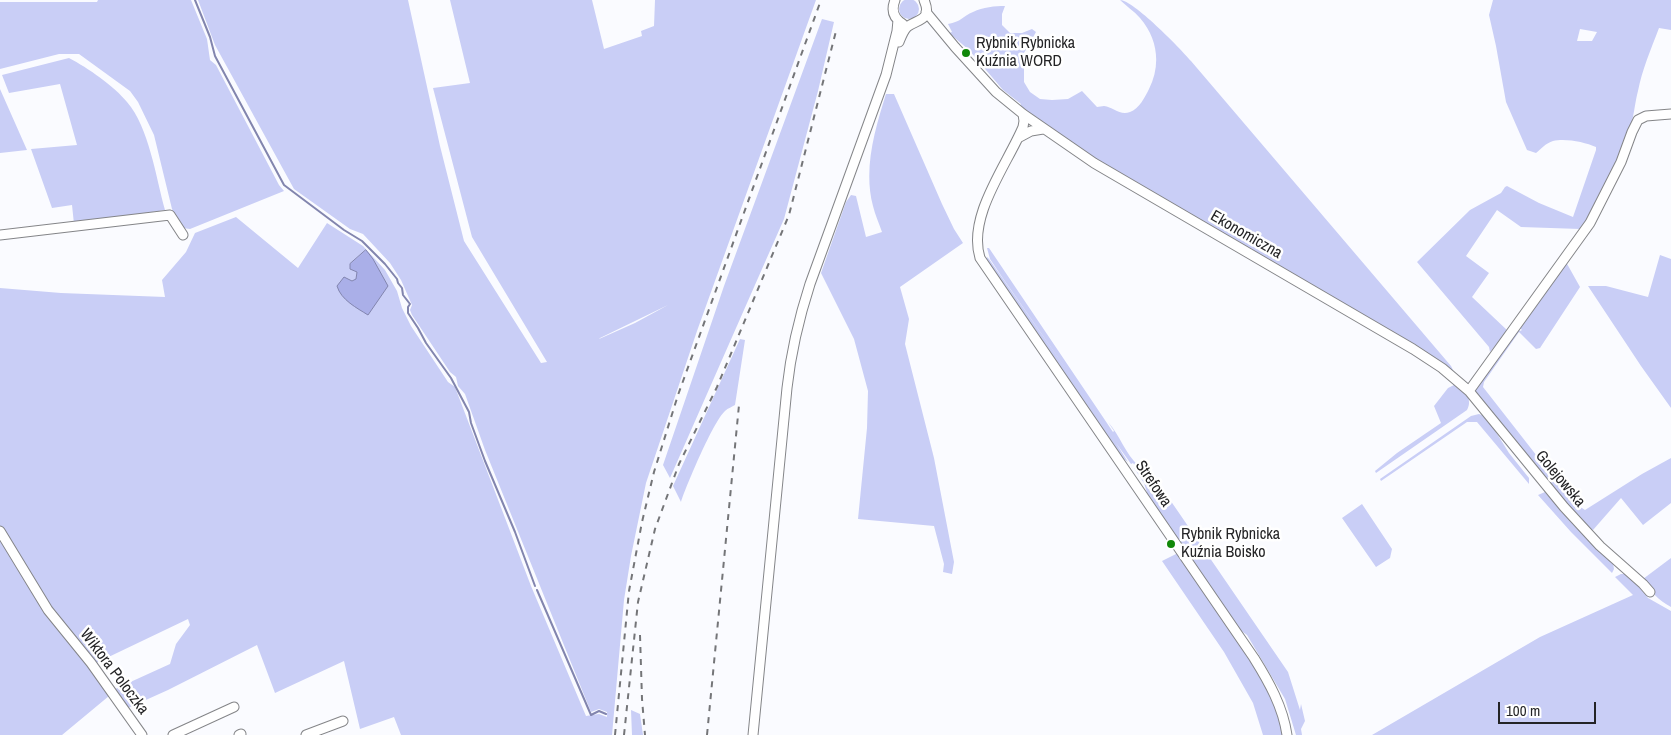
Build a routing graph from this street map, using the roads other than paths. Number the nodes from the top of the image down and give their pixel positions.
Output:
1 (895, 0) edge
2 (924, 0) edge
3 (926, 12) junction
4 (898, 20) junction
5 (914, 24) junction
6 (955, 48) junction
7 (890, 60) junction
8 (1023, 114) junction
9 (1671, 114) edge
10 (1043, 129) junction
11 (1018, 138) junction
12 (0, 235) edge
13 (184, 236) dead end
14 (1455, 378) joint
15 (1469, 392) junction
16 (0, 532) edge
17 (1650, 592) dead end
18 (234, 707) dead end
19 (343, 721) dead end
20 (142, 735) edge
21 (173, 735) edge
22 (306, 735) edge
23 (753, 735) edge
24 (1288, 735) edge

1 - 4 street
2 - 3 street
3 - 5 street
3 - 6 street, Ekonomiczna
4 - 5 street, Ekonomiczna
4 - 7 street
5 - 6 street, Ekonomiczna
5 - 7 street
6 - 8 street, Ekonomiczna
7 - 23 street
8 - 10 street, Ekonomiczna
8 - 11 street
9 - 15 street
10 - 11 street
10 - 14 street, Ekonomiczna
11 - 24 street, Strefowa
12 - 13 street
14 - 15 street, Golejowska
15 - 17 street, Golejowska
16 - 20 street, Wiktora Poloczka
18 - 21 street
19 - 22 street

